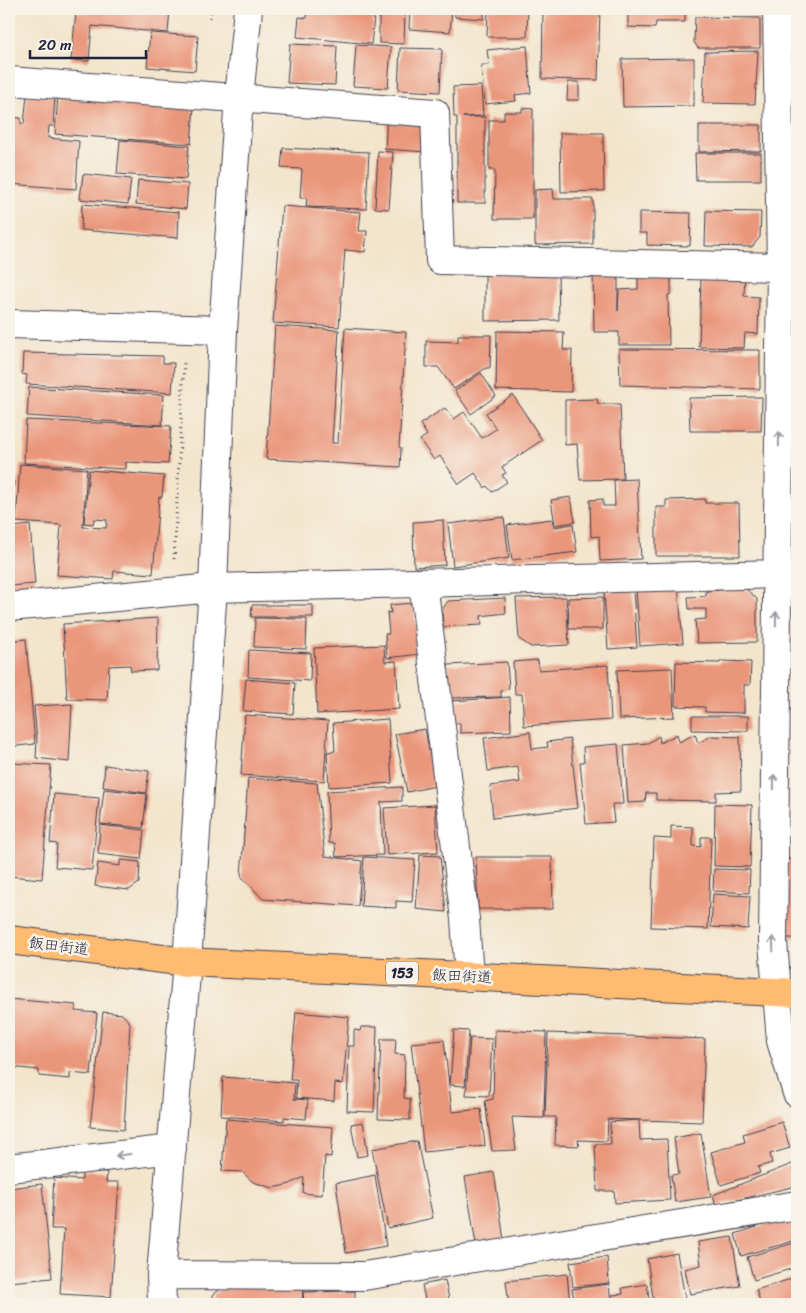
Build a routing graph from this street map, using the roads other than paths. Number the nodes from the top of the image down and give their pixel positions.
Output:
1 (248, 9) edge
2 (777, 9) edge
3 (9, 81) edge
4 (239, 97) junction
5 (780, 267) junction
6 (9, 324) edge
7 (223, 330) junction
8 (788, 469) edge
9 (777, 574) junction
10 (423, 583) junction
11 (213, 588) junction
12 (9, 607) edge
13 (9, 940) edge
14 (187, 962) junction
15 (469, 976) junction
16 (786, 993) edge
17 (797, 1093) edge
18 (172, 1149) junction
19 (9, 1168) edge
20 (797, 1205) edge
21 (161, 1275) junction
22 (162, 1304) edge

1 - 4 street
2 - 5 street
3 - 4 street
4 - 5 street
4 - 7 street
8 -> 5 street
6 - 7 street
7 - 11 street
8 - 9 street
9 - 10 street
16 -> 9 street
10 - 11 street
10 - 15 street
11 - 12 street
11 - 14 street
13 - 14 highway, 飯田街道 / 153
14 - 15 highway, 飯田街道 / 153
14 - 18 street
15 - 16 highway, 飯田街道 / 153
16 - 17 street
18 -> 19 street
18 - 21 street
20 - 21 street
21 - 22 street

